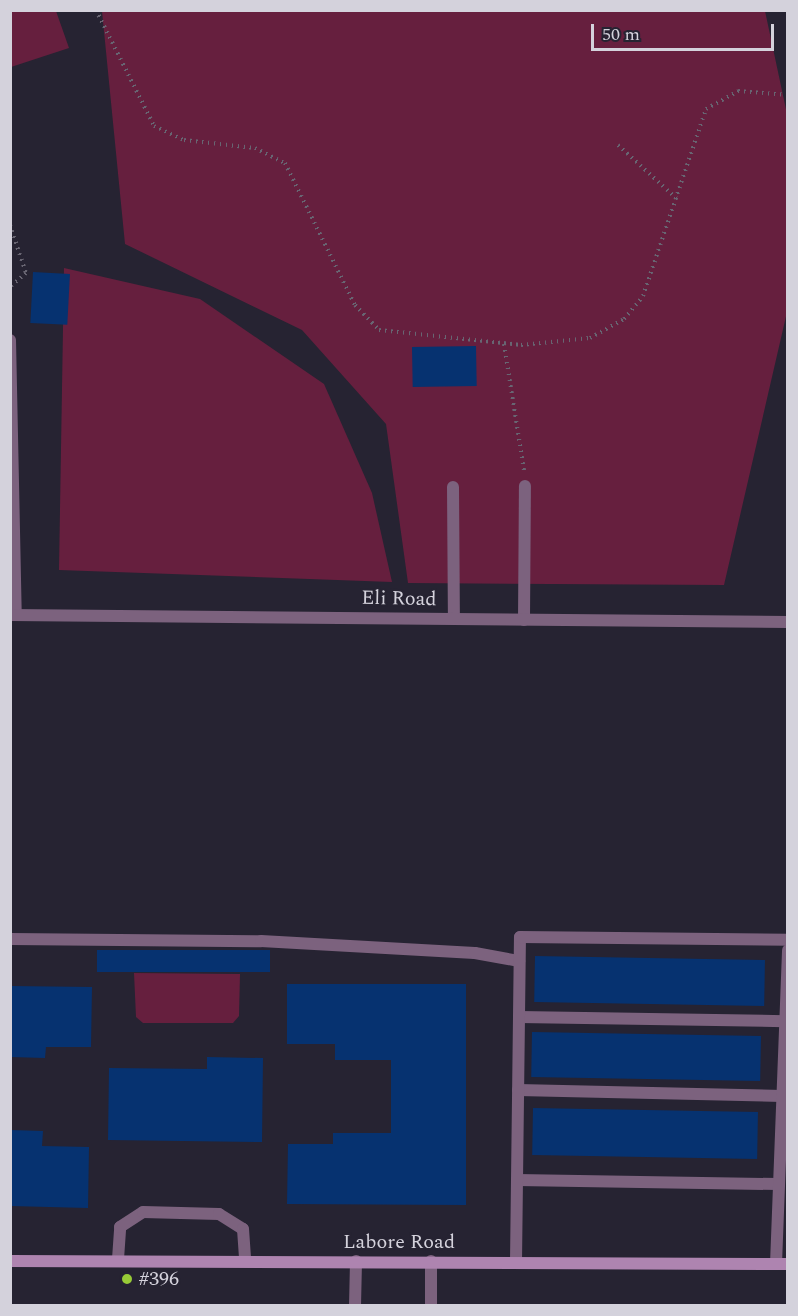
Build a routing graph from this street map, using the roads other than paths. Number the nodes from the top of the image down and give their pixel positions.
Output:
1 (10, 340) edge
2 (525, 486) road end
3 (453, 487) dead end
4 (13, 615) edge
5 (454, 619) junction
6 (524, 620) junction
7 (788, 622) edge
8 (10, 939) edge
9 (788, 940) edge
10 (788, 950) edge
11 (519, 961) junction
12 (787, 964) edge
13 (519, 1017) junction
14 (785, 1020) junction
15 (518, 1090) junction
16 (782, 1096) junction
17 (517, 1180) junction
18 (779, 1184) junction
19 (118, 1259) junction
20 (245, 1260) junction
21 (10, 1261) edge
22 (356, 1261) junction
23 (431, 1261) junction
24 (516, 1262) junction
25 (782, 1264) edge
26 (355, 1305) edge
27 (431, 1305) edge

1 - 4 street
2 - 6 street
3 - 5 street
4 - 5 street, Eli Road
5 - 6 street, Eli Road
6 - 7 street, Eli Road
8 - 11 street
9 - 11 street
10 - 12 street
11 - 13 street
12 - 14 street
13 - 14 street
13 - 15 street
14 - 16 street
15 - 16 street
15 - 17 street
16 - 18 street
17 - 18 street
17 - 24 street
18 - 25 street
19 - 20 street, Labore Road
19 - 20 street
19 - 21 street, Labore Road
20 - 22 street, Labore Road
22 - 23 street, Labore Road
22 - 26 street
23 - 24 street, Labore Road
23 - 27 street
24 - 25 street, Labore Road

